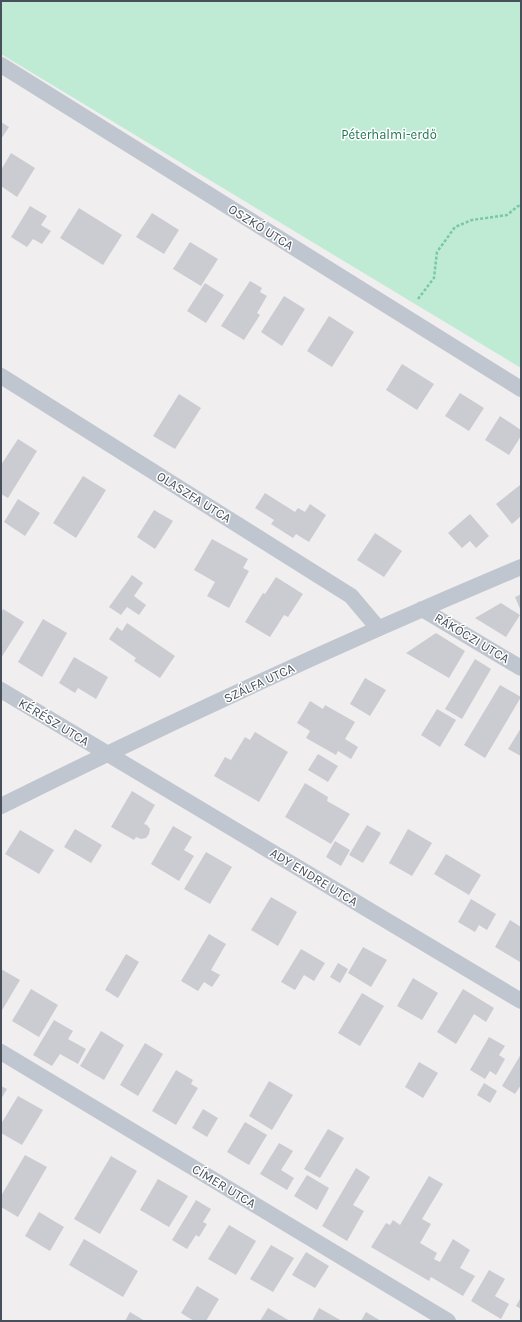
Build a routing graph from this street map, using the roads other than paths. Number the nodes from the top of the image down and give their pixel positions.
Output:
1 (1, 65) edge
2 (1, 376) edge
3 (521, 389) edge
4 (521, 567) edge
5 (422, 608) junction
6 (378, 628) junction
7 (521, 668) edge
8 (1, 690) edge
9 (107, 754) junction
10 (1, 806) edge
11 (521, 1001) edge
12 (1, 1052) edge
13 (448, 1321) edge

1 - 3 street, OSZKÓ UTCA
2 - 6 street, OLASZFA UTCA
4 - 5 street, SZÁLFA UTCA
5 - 6 street, SZÁLFA UTCA
5 - 7 street, RÁKÓCZI UTCA
6 - 9 street, SZÁLFA UTCA
8 - 9 street, KÉRÉSZ UTCA
9 - 10 street, SZÁLFA UTCA
9 - 11 street, ADY ENDRE UTCA
12 - 13 street, CÍMER UTCA

